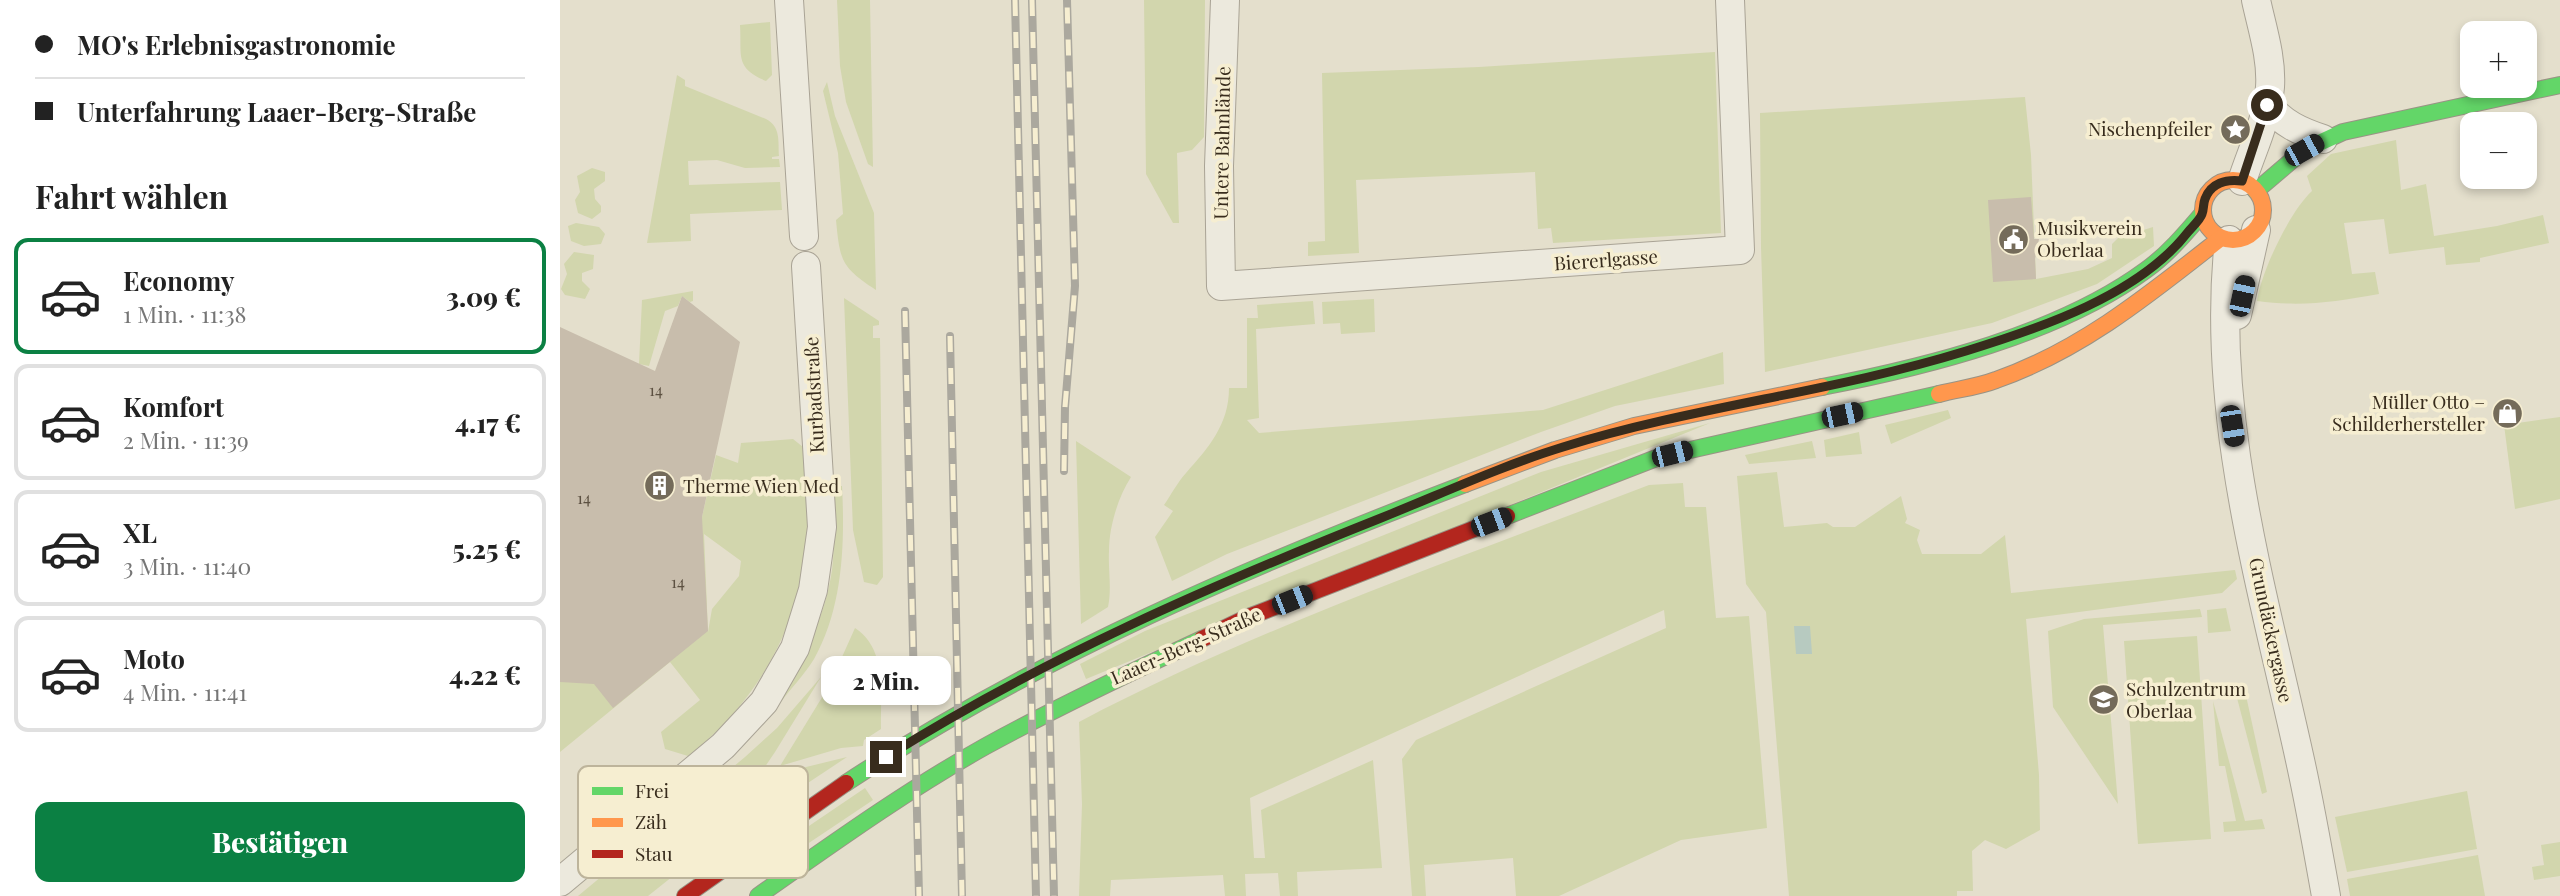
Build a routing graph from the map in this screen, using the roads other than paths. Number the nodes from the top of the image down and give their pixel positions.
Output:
1 (789, 0) edge
2 (1225, 0) edge
3 (1730, 0) edge
4 (2256, 0) edge
5 (2560, 85) edge
6 (2267, 105) junction
7 (2323, 139) junction
8 (2249, 186) junction
9 (2202, 214) junction
10 (2256, 230) junction
11 (804, 236) dead end
12 (2225, 239) junction
13 (806, 266) dead end
14 (2188, 266) junction
15 (1221, 286) joint
16 (2224, 301) junction
17 (2227, 363) junction
18 (699, 766) edge
19 (808, 810) edge
20 (808, 861) edge
21 (578, 867) edge
22 (711, 878) edge
23 (784, 878) edge
24 (560, 882) edge
25 (685, 896) edge
26 (758, 896) edge
27 (2326, 896) edge

1 - 11 street
2 - 15 street, Untere Bahnlände
3 - 15 street, Biererlgasse
4 - 6 street
5 - 7 main road
6 - 7 street
6 - 8 street
7 - 8 main road
8 - 9 main road
8 - 10 main road
9 - 12 main road
9 - 19 main road
10 - 12 main road
10 - 17 street, Grundäckergasse
12 - 14 main road, Laaer-Berg-Straße
12 - 16 street, Grundäckergasse
13 - 18 street, Kurbadstraße
14 - 16 street, Grundäckergasse
14 - 20 main road, Laaer-Berg-Straße
16 - 17 street, Grundäckergasse
17 - 27 street, Grundäckergasse
21 - 24 street, Kurbadstraße
22 - 25 main road
23 - 26 main road, Laaer-Berg-Straße

